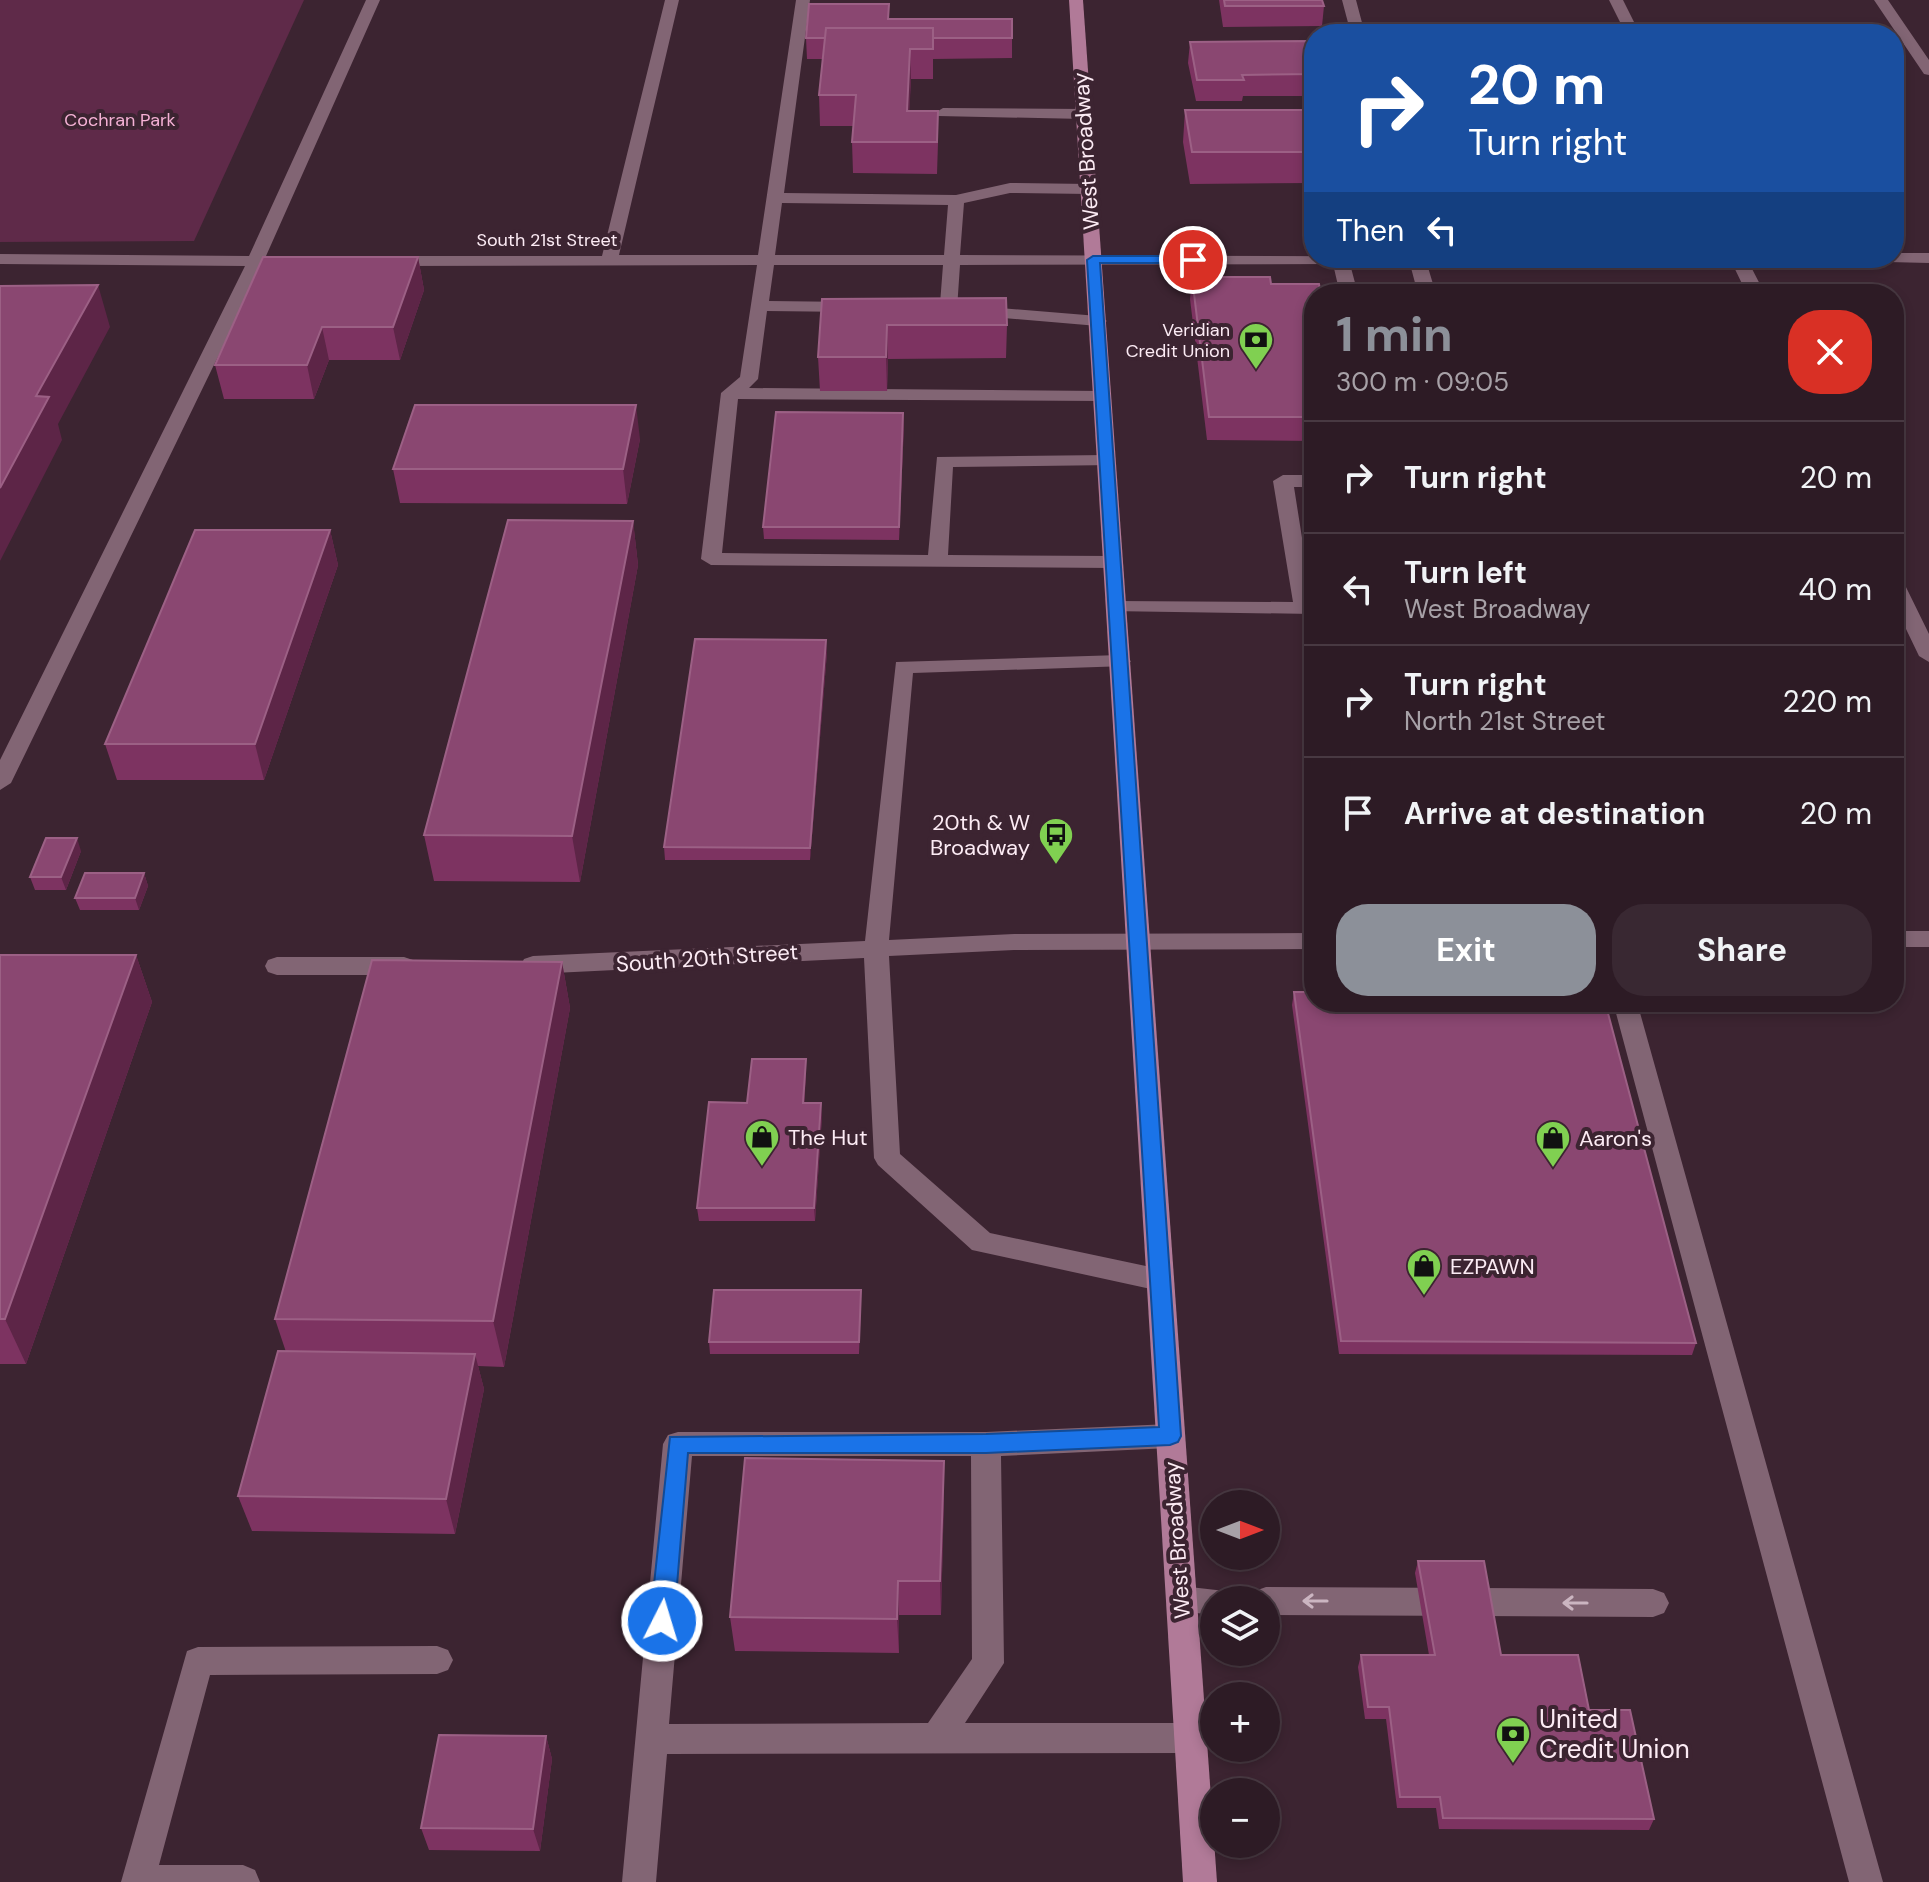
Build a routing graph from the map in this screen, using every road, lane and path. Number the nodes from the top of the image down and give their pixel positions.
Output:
1 (373, 0) edge
2 (672, 0) edge
3 (803, 0) edge
4 (1076, 0) edge
5 (1349, 0) edge
6 (1616, 0) edge
7 (1881, 0) edge
8 (1355, 24) edge
9 (1628, 24) edge
10 (1897, 24) edge
11 (1904, 34) edge
12 (1929, 71) edge
13 (943, 113) dead end
14 (1084, 114) junction
15 (1089, 189) junction
16 (775, 198) junction
17 (956, 200) junction
18 (1904, 258) edge
19 (1929, 258) edge
20 (0, 259) edge
21 (610, 259) junction
22 (766, 259) junction
23 (1304, 259) edge
24 (953, 260) junction
25 (1093, 260) junction
26 (317, 261) edge
27 (363, 261) edge
28 (255, 262) junction
29 (759, 306) junction
30 (869, 308) edge
31 (917, 308) edge
32 (948, 309) junction
33 (1098, 321) junction
34 (730, 393) junction
35 (1102, 396) junction
36 (1107, 461) junction
37 (1304, 481) edge
38 (938, 560) junction
39 (1113, 562) junction
40 (1304, 584) edge
41 (1904, 604) edge
42 (1116, 607) junction
43 (1304, 608) edge
44 (1929, 656) edge
45 (1120, 661) junction
46 (0, 783) edge
47 (1904, 939) edge
48 (1929, 939) edge
49 (1138, 940) junction
50 (1304, 941) edge
51 (876, 948) junction
52 (510, 965) edge
53 (277, 966) dead end
54 (436, 966) edge
55 (1628, 1012) edge
56 (1160, 1280) junction
57 (1170, 1436) junction
58 (986, 1444) junction
59 (1181, 1600) junction
60 (1200, 1601) edge
61 (1280, 1601) edge
62 (1653, 1603) dead end
63 (437, 1660) dead end
64 (936, 1738) junction
65 (1190, 1738) junction
66 (652, 1739) junction
67 (243, 1882) edge
68 (639, 1882) edge
69 (1200, 1882) edge
70 (1866, 1882) edge

1 - 28 street
2 - 21 street
3 - 16 street
4 - 14 main road, West Broadway
5 - 8 street
6 - 9 street
7 - 10 street
11 - 12 street
13 - 14 street
14 - 15 main road, West Broadway
15 - 17 street
15 - 25 main road, West Broadway
16 - 17 street
16 - 22 street
17 - 24 street
18 - 19 street
20 - 28 street
21 - 22 street, South 21st Street
21 - 27 street, South 21st Street
22 - 24 street, South 21st Street
22 - 29 street
23 - 25 street, South 21st Street
24 - 25 street, South 21st Street
24 - 32 street
25 - 33 main road, West Broadway
26 - 28 street
28 - 46 street
29 - 30 street
29 - 34 street
31 - 32 street
32 - 33 street
33 - 35 main road, West Broadway
34 - 35 street
34 - 38 street
35 - 36 main road, West Broadway
36 - 38 street
36 - 39 main road, West Broadway
37 - 40 street
38 - 39 street
39 - 42 main road, West Broadway
41 - 44 street
42 - 43 street
42 - 45 main road, West Broadway
45 - 49 main road, West Broadway
45 - 51 street
47 - 48 street
49 - 50 street, South 20th Street
49 - 51 street, South 20th Street
49 - 56 main road, West Broadway
51 - 52 street, South 20th Street
51 - 56 street
53 - 54 street
55 - 70 street
56 - 57 main road, West Broadway
57 - 58 street
57 - 59 main road, West Broadway
58 - 64 street
58 - 66 street
59 - 60 street
59 - 65 main road, West Broadway
62 -> 61 street
63 - 67 street
64 - 65 street
64 - 66 street
65 - 69 main road, West Broadway
66 - 68 street

